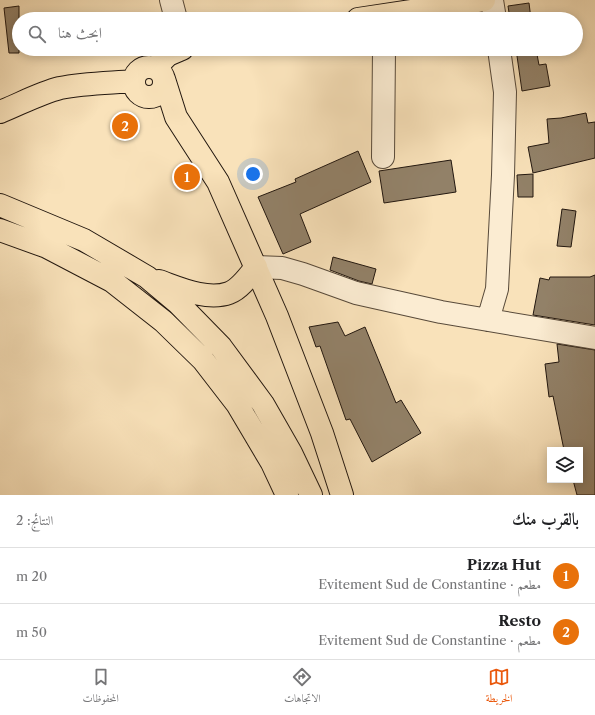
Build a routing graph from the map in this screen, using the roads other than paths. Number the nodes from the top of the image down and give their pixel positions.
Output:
1 (171, 0) edge
2 (484, 0) edge
3 (492, 0) edge
4 (174, 12) edge
5 (412, 12) edge
6 (494, 12) edge
7 (168, 56) edge
8 (384, 56) edge
9 (500, 56) edge
10 (160, 74) junction
11 (140, 89) junction
12 (0, 112) edge
13 (176, 117) junction
14 (383, 157) dead end
15 (0, 205) edge
16 (0, 230) edge
17 (256, 267) junction
18 (147, 277) junction
19 (488, 320) junction
20 (595, 338) edge
21 (287, 495) edge
22 (311, 495) edge
23 (342, 495) edge

1 - 4 street
2 - 5 main road
3 - 6 street
7 - 10 main road
8 - 14 street
9 - 19 street
10 - 11 main road
10 - 13 main road
11 - 12 main road
11 - 13 main road
13 - 17 main road
15 - 18 main road
16 - 21 main road
17 - 18 main road
17 - 19 street
17 - 23 main road
18 - 22 main road
19 - 20 street

